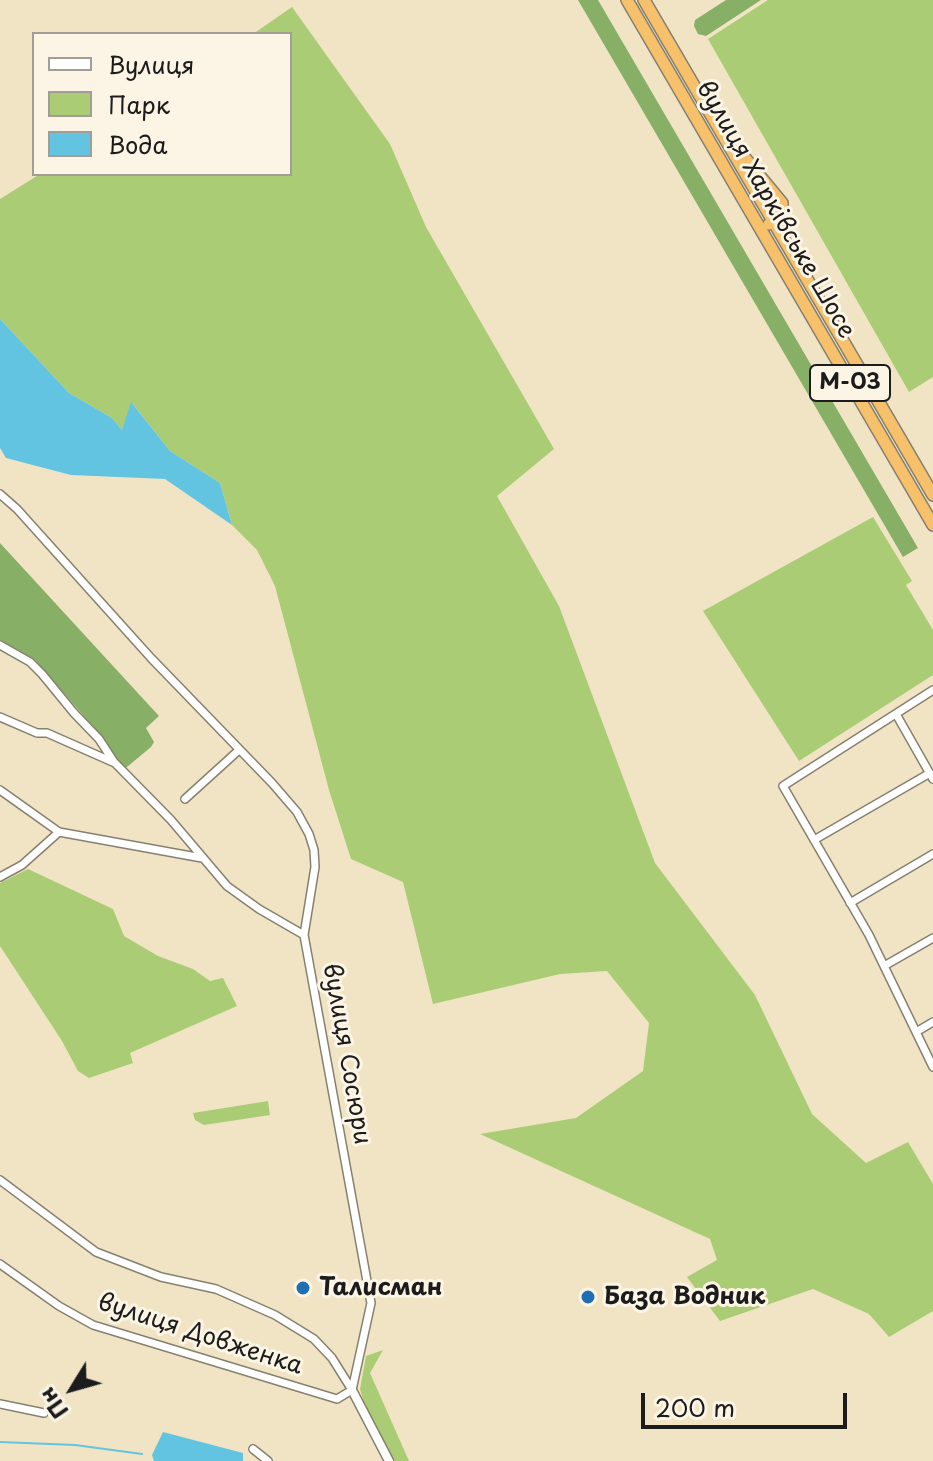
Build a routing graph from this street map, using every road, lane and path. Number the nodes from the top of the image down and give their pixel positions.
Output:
1 (627, 0) edge
2 (644, 0) edge
3 (754, 217) junction
4 (774, 222) junction
5 (0, 494) edge
6 (933, 495) edge
7 (933, 525) edge
8 (0, 645) edge
9 (933, 690) edge
10 (896, 714) junction
11 (0, 717) edge
12 (239, 750) junction
13 (115, 763) junction
14 (931, 776) edge
15 (0, 790) edge
16 (185, 799) dead end
17 (59, 832) junction
18 (814, 840) junction
19 (933, 854) edge
20 (203, 858) junction
21 (0, 877) edge
22 (850, 903) junction
23 (304, 935) junction
24 (933, 938) edge
25 (884, 966) junction
26 (933, 1022) edge
27 (916, 1032) junction
28 (933, 1067) edge
29 (0, 1180) edge
30 (0, 1264) edge
31 (352, 1390) junction
32 (0, 1404) edge
33 (44, 1413) dead end
34 (253, 1449) dead end
35 (268, 1461) edge
36 (389, 1461) edge

1 - 3 highway, вулиця Харківське Шосе / М-03
2 - 4 highway, вулиця Харківське Шосе
3 - 4 highway
3 - 7 highway, вулиця Харківське Шосе / М-03
4 - 6 highway, вулиця Харківське Шосе / М-03
5 - 12 street, вулиця Сосюри
8 - 13 street
9 - 10 street
10 - 14 street
10 - 18 street
11 - 13 street
12 - 16 street
12 - 23 street, вулиця Сосюри
13 - 20 street
14 - 18 street
15 - 17 street
17 - 20 street
17 - 21 street
18 - 22 street
19 - 22 street
20 - 23 street
22 - 25 street
23 - 31 street, вулиця Сосюри
24 - 25 street
25 - 27 street
26 - 27 street
27 - 28 street
29 - 31 street, вулиця Довженка
30 - 31 street, вулиця Довженка
31 - 36 street, вулиця Довженка
32 - 33 street
34 - 35 street

